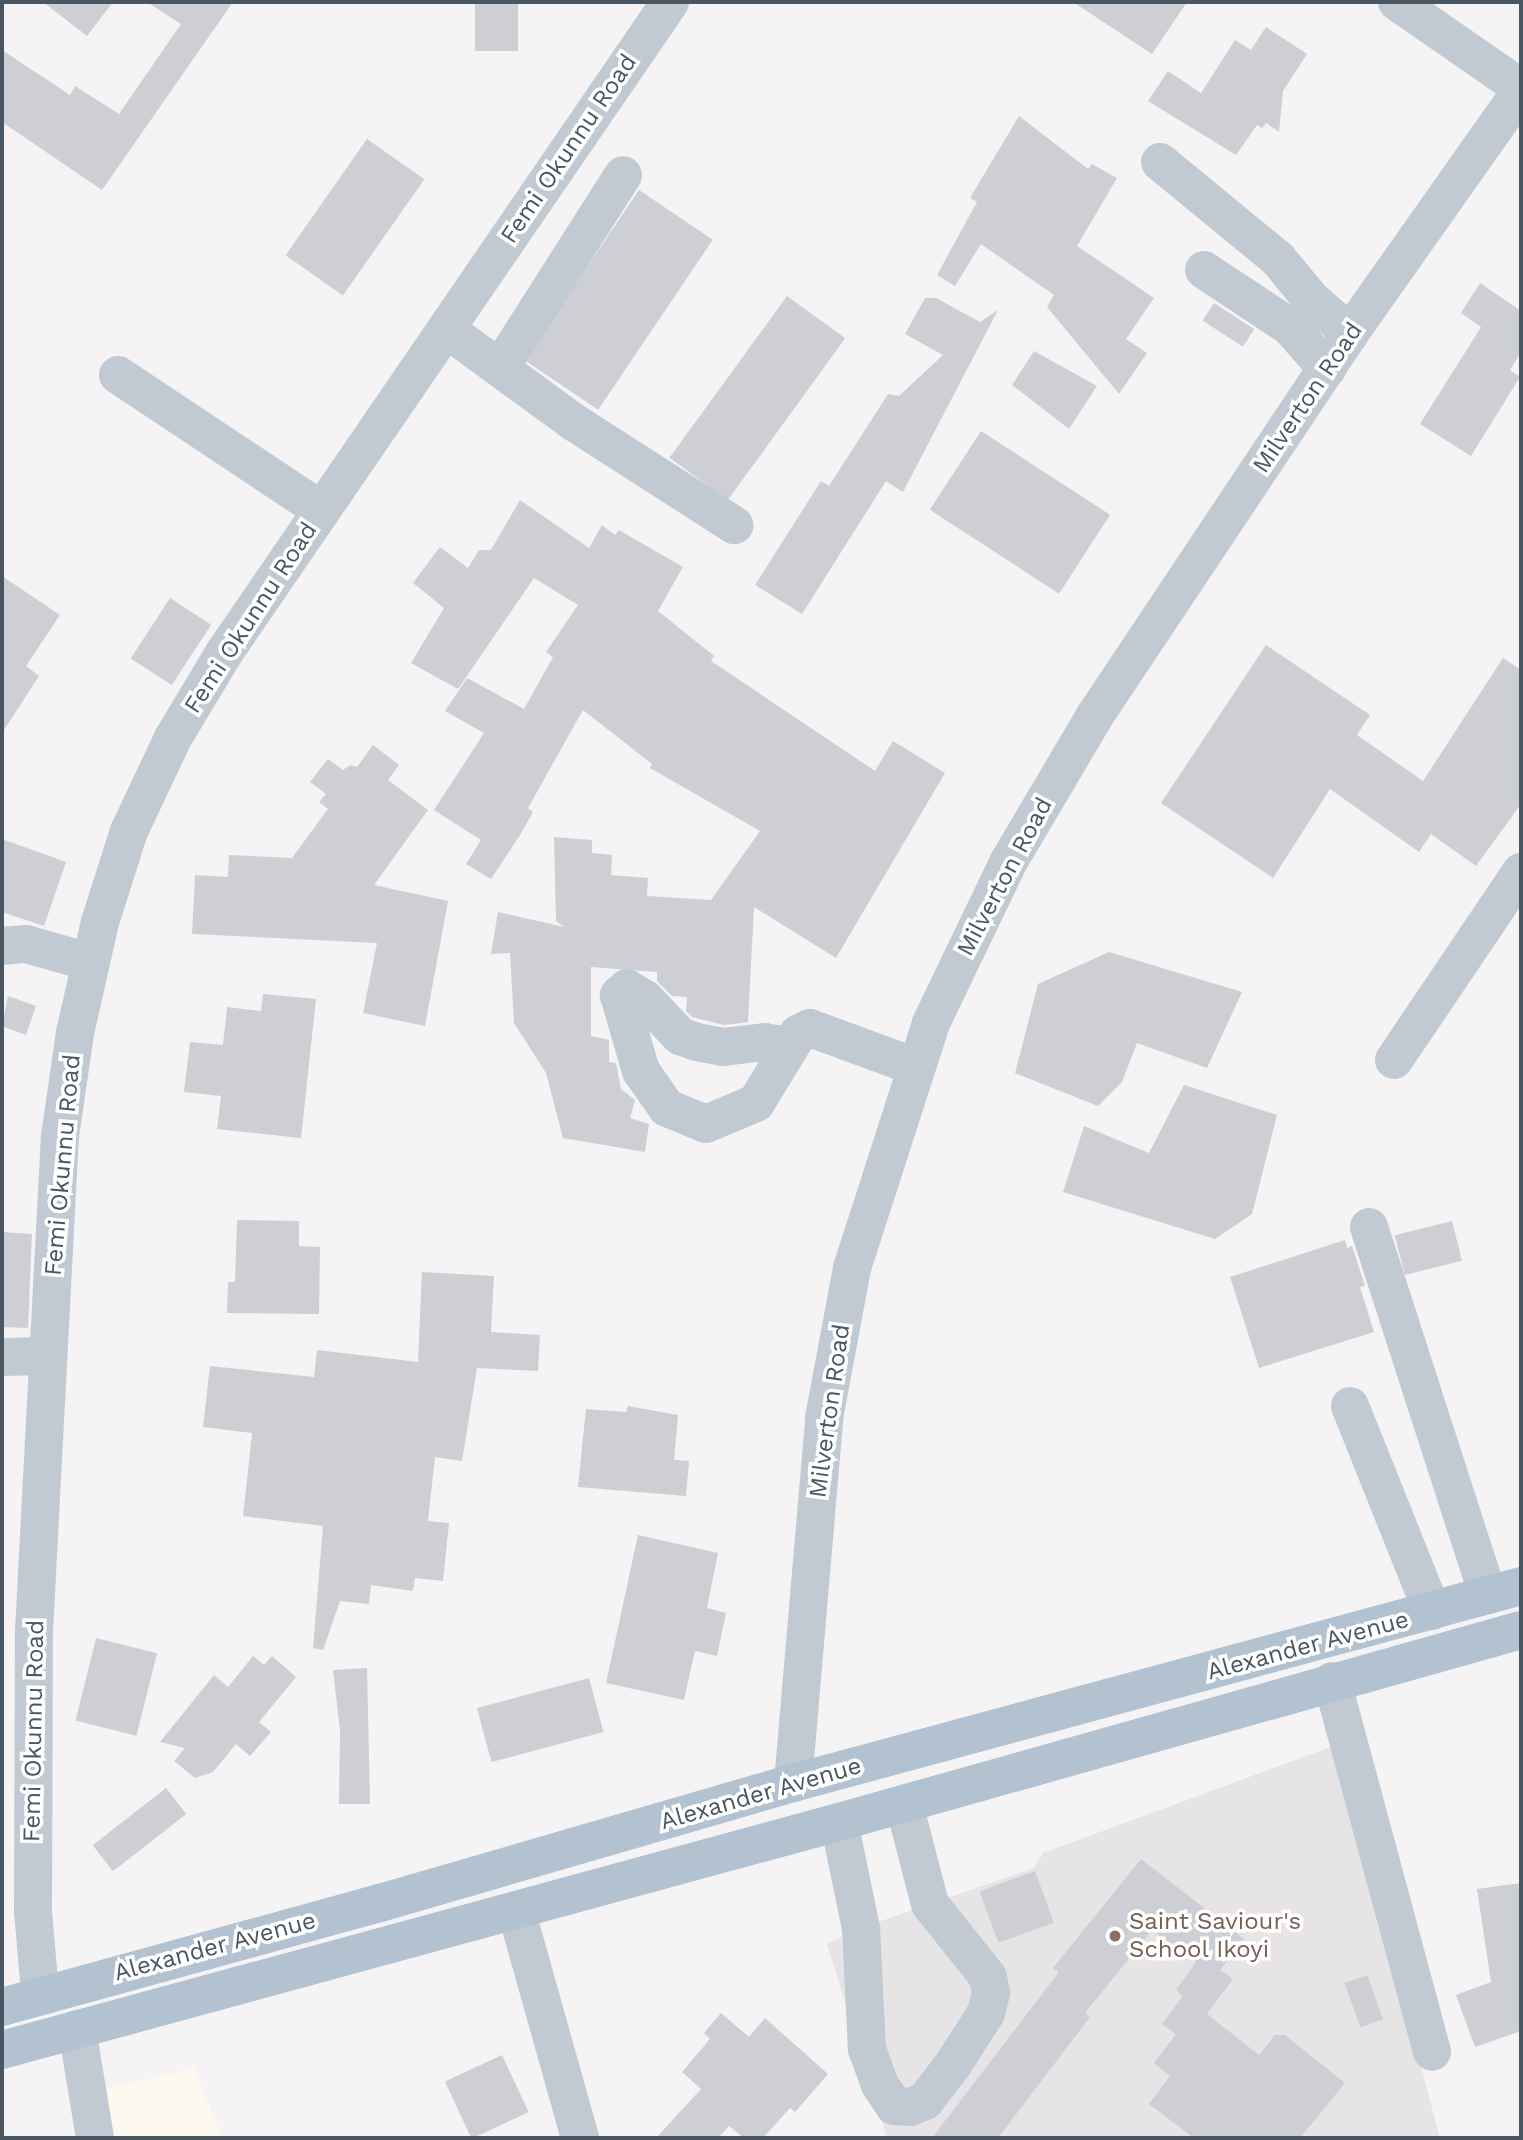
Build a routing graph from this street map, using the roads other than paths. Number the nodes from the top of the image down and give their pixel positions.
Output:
1 (670, 2) edge
2 (1397, 2) edge
3 (1518, 102) edge
4 (1160, 162) dead end
5 (623, 175) dead end
6 (1204, 270) dead end
7 (446, 329) junction
8 (1350, 333) junction
9 (502, 365) junction
10 (1327, 369) junction
11 (118, 375) dead end
12 (321, 510) junction
13 (734, 525) dead end
14 (1521, 872) edge
15 (2, 946) edge
16 (89, 962) junction
17 (789, 1046) dead end
18 (1394, 1060) dead end
19 (916, 1067) junction
20 (1369, 1227) dead end
21 (48, 1356) junction
22 (2, 1357) edge
23 (1350, 1406) dead end
24 (1504, 1591) edge
25 (1432, 1611) junction
26 (1521, 1630) edge
27 (1332, 1681) junction
28 (793, 1783) junction
29 (904, 1804) junction
30 (839, 1822) junction
31 (380, 1903) junction
32 (516, 1910) junction
33 (390, 1945) junction
34 (40, 1993) junction
35 (2, 2007) edge
36 (77, 2029) junction
37 (2, 2050) edge
38 (1432, 2052) dead end
39 (95, 2138) edge
40 (580, 2138) edge

1 - 7 street, Femi Okunnu Road
2 - 3 street
3 - 8 street, Milverton Road
4 - 8 street
5 - 9 street
6 - 10 street
7 - 9 street
7 - 12 street, Femi Okunnu Road
8 - 10 street, Milverton Road
9 - 13 street
10 - 19 street, Milverton Road
11 - 12 street
12 - 16 street, Femi Okunnu Road
14 - 18 street
15 - 16 street
16 - 21 street, Femi Okunnu Road
17 - 19 street
19 - 28 street, Milverton Road
20 - 24 street
21 - 22 street
21 - 34 street, Femi Okunnu Road
23 - 25 street
24 - 25 main road, Alexander Avenue
25 - 28 main road, Alexander Avenue
26 - 27 main road, Alexander Avenue
27 - 29 main road, Alexander Avenue
27 - 38 street
28 - 31 main road, Alexander Avenue
29 - 30 main road, Alexander Avenue
29 - 30 street
30 - 32 main road, Alexander Avenue
31 - 33 main road
31 - 34 main road, Alexander Avenue
32 - 33 main road, Alexander Avenue
32 - 40 street
33 - 36 main road, Alexander Avenue
34 - 35 main road, Alexander Avenue
36 - 37 main road, Alexander Avenue
36 - 39 street

